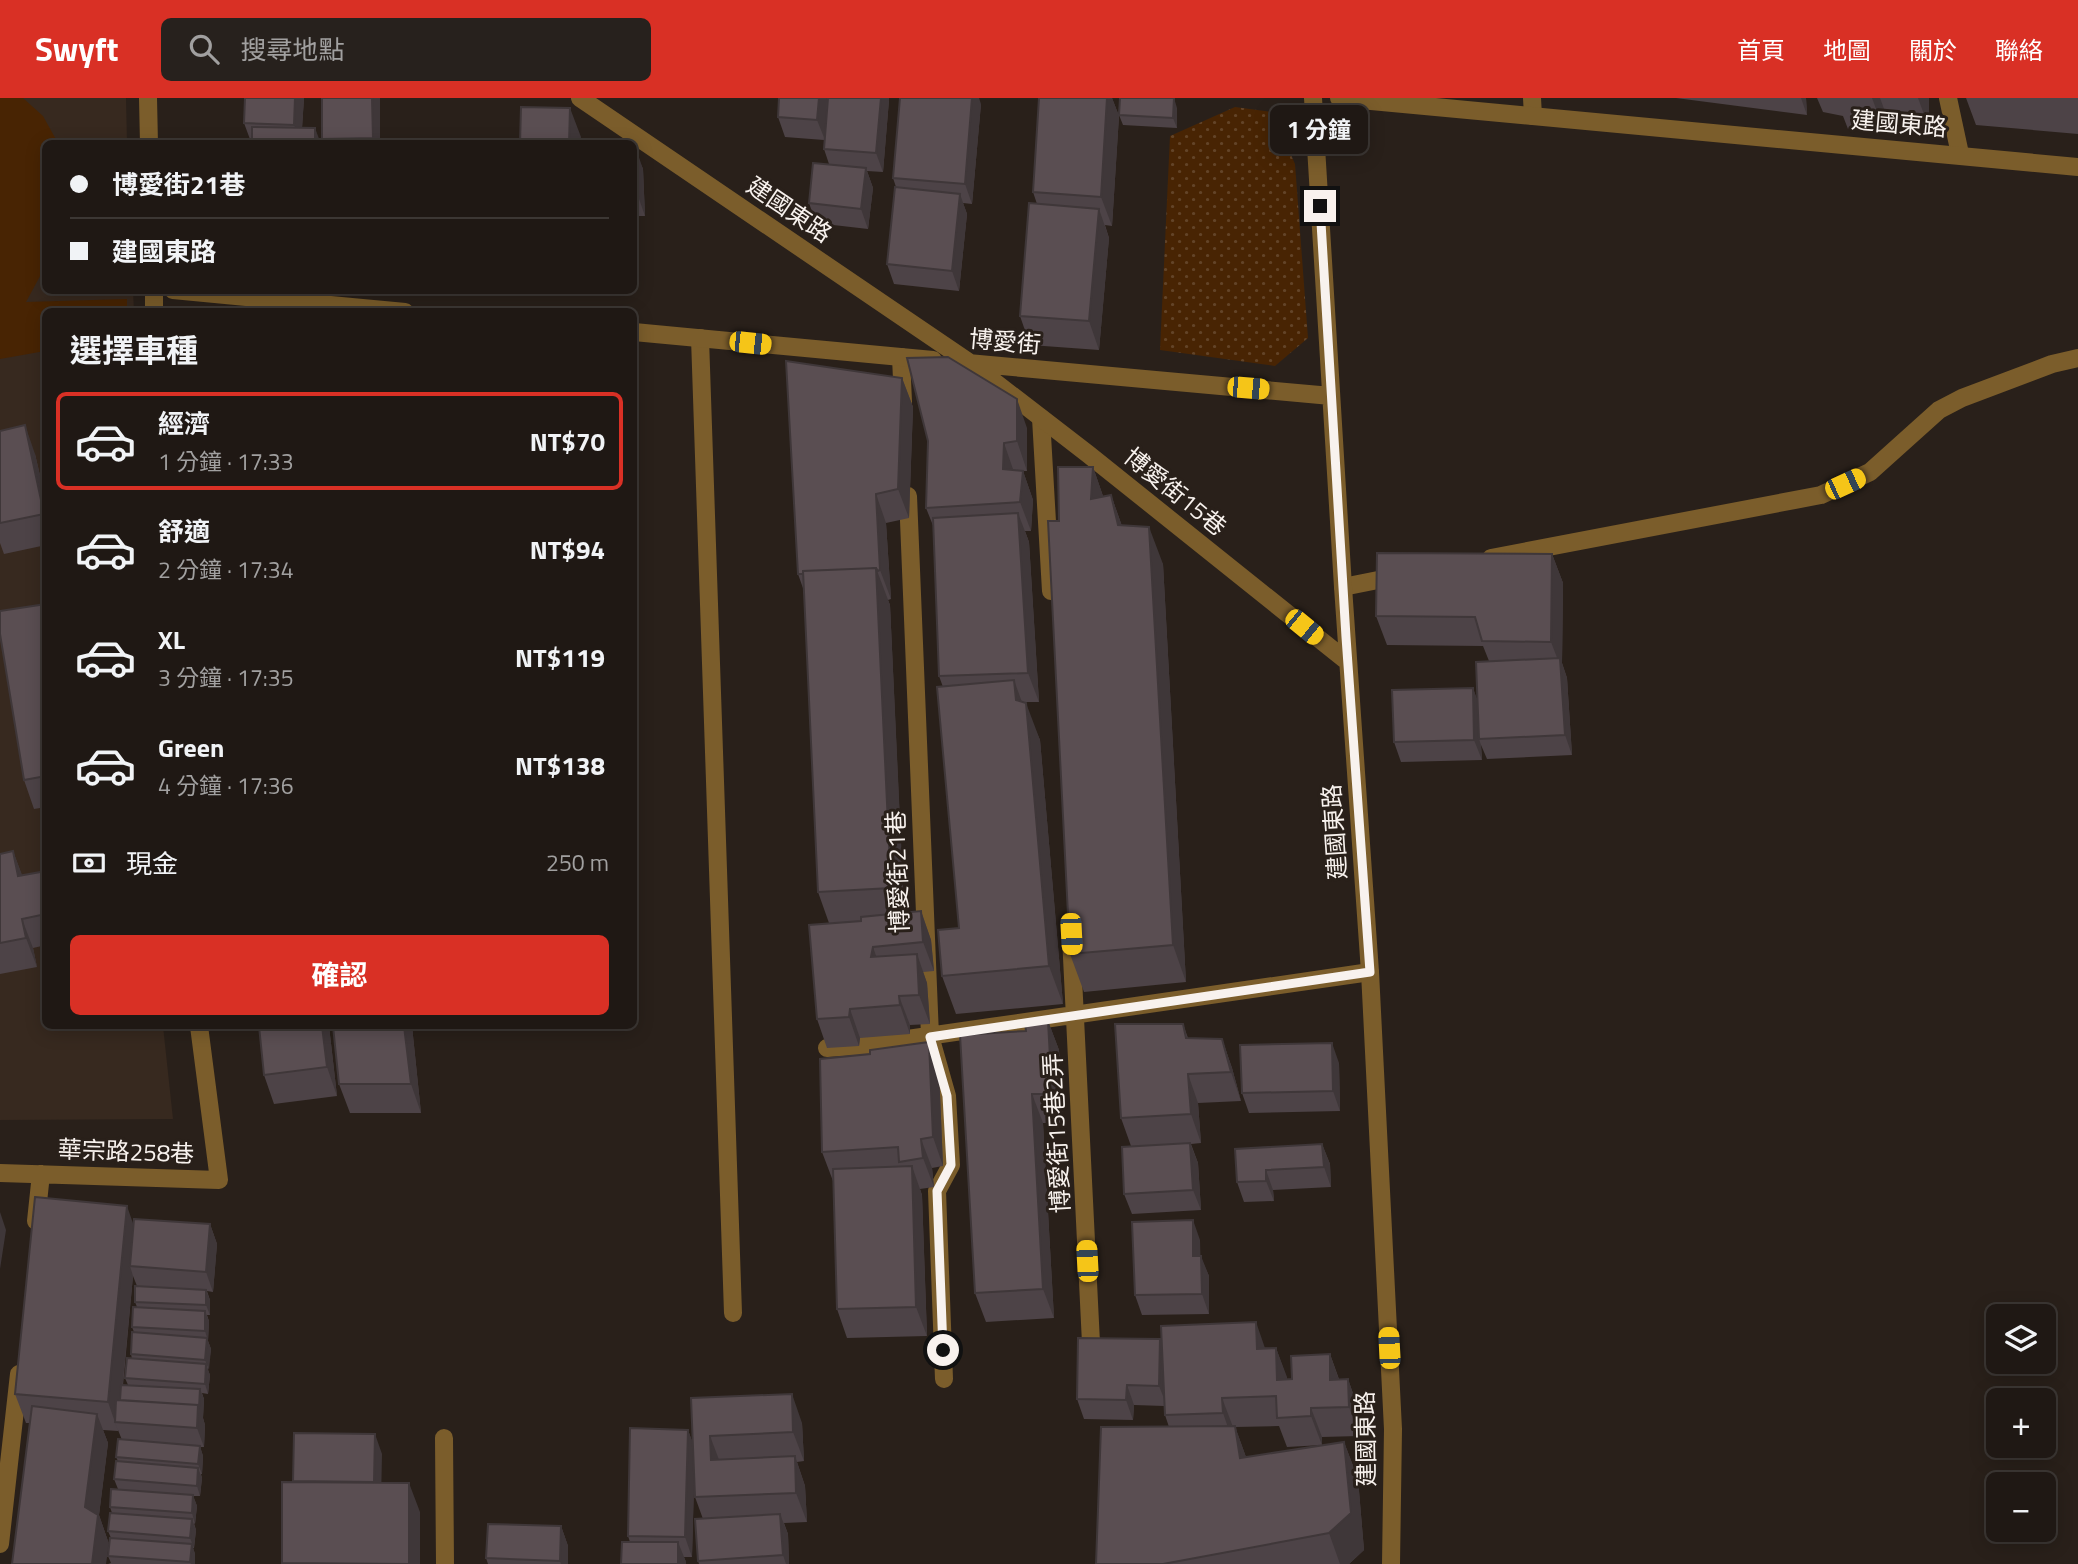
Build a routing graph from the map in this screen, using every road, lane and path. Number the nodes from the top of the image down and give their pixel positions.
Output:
1 (148, 98) edge
2 (580, 98) edge
3 (1313, 98) edge
4 (1339, 98) edge
5 (1948, 98) edge
6 (1532, 107) edge
7 (149, 140) edge
8 (1960, 154) junction
9 (2078, 167) edge
10 (215, 294) edge
11 (363, 308) edge
12 (637, 332) edge
13 (700, 338) junction
14 (901, 357) junction
15 (2078, 358) edge
16 (970, 363) junction
17 (1331, 396) junction
18 (904, 415) edge
19 (1041, 418) junction
20 (907, 479) dead end
21 (1479, 561) edge
22 (1411, 574) edge
23 (1343, 587) junction
24 (1053, 613) edge
25 (1348, 662) junction
26 (1070, 918) edge
27 (1370, 972) junction
28 (1076, 1015) junction
29 (199, 1029) edge
30 (930, 1037) junction
31 (827, 1048) edge
32 (0, 1173) edge
33 (41, 1174) junction
34 (33, 1243) edge
35 (733, 1313) dead end
36 (1091, 1342) edge
37 (21, 1352) edge
38 (944, 1379) dead end
39 (444, 1438) dead end
40 (0, 1544) edge
41 (445, 1564) edge
42 (1391, 1564) edge

1 - 7 street
2 - 16 street, 建國東路
3 - 17 street, 建國東路
4 - 6 street, 建國東路
5 - 8 street
6 - 8 street, 建國東路
8 - 9 street, 建國東路
10 - 11 street
12 - 13 street, 博愛街
13 - 14 street, 博愛街
13 - 35 street
14 - 16 street, 博愛街
14 - 18 street
15 - 21 street
16 - 17 street, 博愛街
16 - 19 street, 博愛街15巷
17 - 23 street, 建國東路
19 - 24 street
19 - 25 street, 博愛街15巷
20 - 30 street, 博愛街21巷
22 - 23 street
23 - 25 street, 建國東路
25 - 27 street, 建國東路
26 - 28 street, 博愛街15巷2弄
27 - 28 street
27 - 42 street, 建國東路
28 - 30 street
28 - 36 street, 博愛街15巷2弄
29 - 33 street, 華宗路258巷
30 - 31 street
30 - 38 street, 博愛街21巷
32 - 33 street, 華宗路258巷
33 - 34 street
37 - 40 street
39 - 41 street

